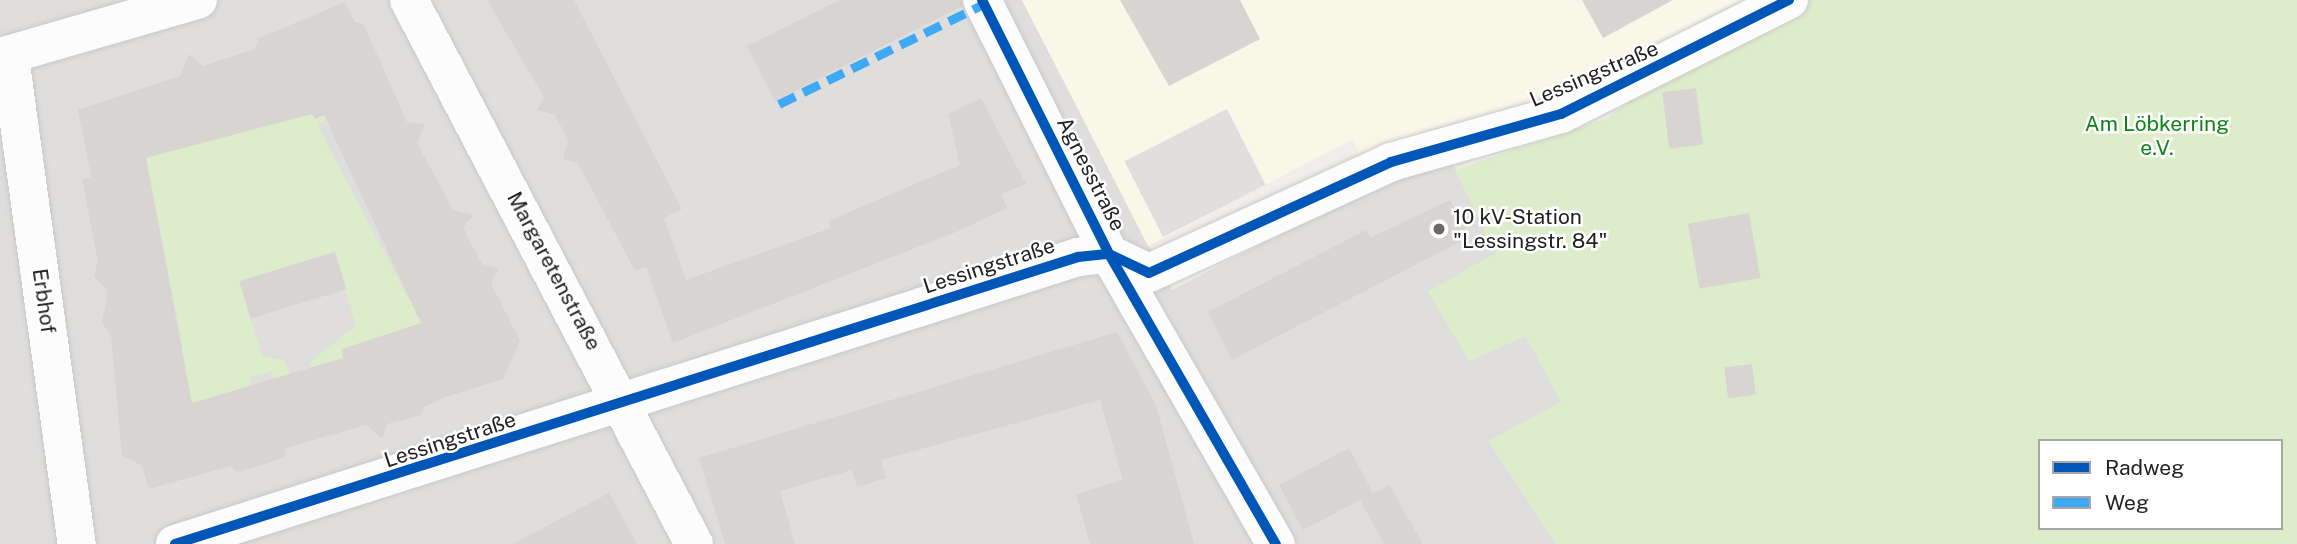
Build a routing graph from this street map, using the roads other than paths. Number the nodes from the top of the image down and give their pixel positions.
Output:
1 (198, 0) edge
2 (410, 0) edge
3 (982, 0) edge
4 (1789, 0) edge
5 (5, 57) edge
6 (1109, 254) junction
7 (625, 405) junction
8 (219, 538) edge
9 (77, 544) edge
10 (175, 544) edge
11 (694, 544) edge
12 (1276, 544) edge

1 - 5 street, Erbhof
2 - 7 street, Margaretenstraße
3 - 6 street, Agnesstraße
4 - 6 street, Lessingstraße
5 - 9 street, Erbhof
6 - 7 street, Lessingstraße
6 - 12 street, Agnesstraße
7 - 8 street, Lessingstraße
7 - 11 street, Margaretenstraße
8 - 10 street, Lessingstraße

